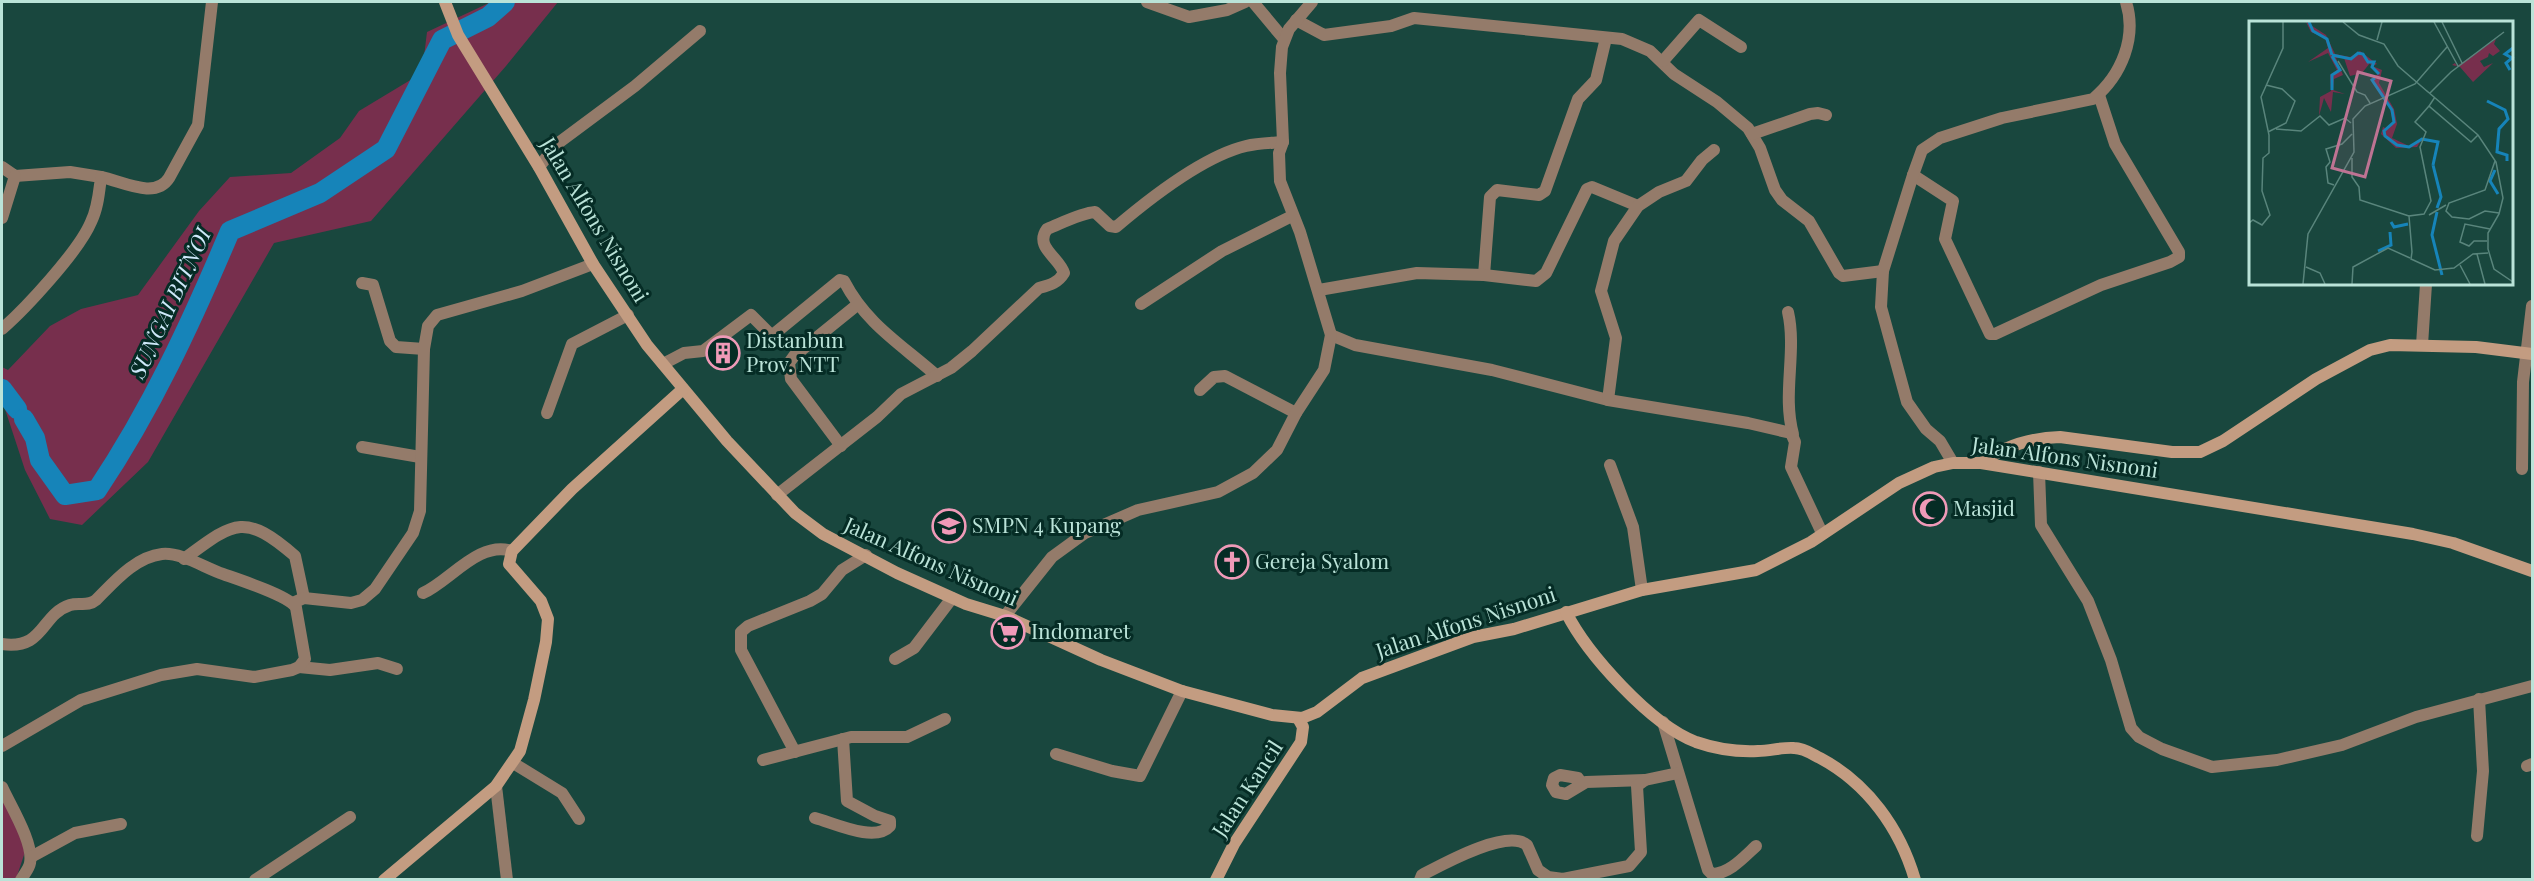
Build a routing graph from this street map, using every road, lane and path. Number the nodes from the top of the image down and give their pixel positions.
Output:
1 (212, 2) edge
2 (1147, 2) edge
3 (1245, 2) edge
4 (1253, 2) edge
5 (1312, 2) edge
6 (2126, 2) edge
7 (447, 6) edge
8 (1296, 20) junction
9 (700, 31) dead end
10 (1606, 38) junction
11 (1284, 39) junction
12 (1741, 46) dead end
13 (1663, 61) junction
14 (2099, 95) junction
15 (1826, 115) dead end
16 (1752, 134) junction
17 (1283, 142) junction
18 (1714, 150) dead end
19 (2, 167) edge
20 (539, 167) junction
21 (1913, 175) junction
22 (15, 176) junction
23 (101, 177) junction
24 (1638, 206) junction
25 (1292, 216) junction
26 (2, 218) edge
27 (593, 264) junction
28 (1884, 271) junction
29 (1484, 275) junction
30 (363, 283) dead end
31 (2426, 285) edge
32 (1319, 290) junction
33 (1141, 304) dead end
34 (857, 306) junction
35 (2532, 306) edge
36 (1788, 312) dead end
37 (628, 315) junction
38 (2, 329) edge
39 (1331, 334) junction
40 (2422, 345) junction
41 (424, 349) junction
42 (2530, 354) edge
43 (663, 364) junction
44 (937, 376) junction
45 (683, 389) junction
46 (1200, 390) dead end
47 (1608, 400) junction
48 (1296, 412) junction
49 (546, 413) dead end
50 (1793, 434) junction
51 (841, 446) junction
52 (362, 447) dead end
53 (420, 458) junction
54 (1953, 463) junction
55 (1982, 464) junction
56 (1610, 465) dead end
57 (2522, 469) dead end
58 (2038, 472) junction
59 (777, 495) junction
60 (1822, 533) junction
61 (512, 551) junction
62 (866, 555) junction
63 (184, 559) junction
64 (2532, 571) edge
65 (1642, 590) junction
66 (423, 593) dead end
67 (952, 598) junction
68 (299, 602) junction
69 (1566, 612) junction
70 (1005, 616) junction
71 (2, 644) edge
72 (894, 659) dead end
73 (299, 666) junction
74 (397, 669) dead end
75 (2532, 686) edge
76 (1182, 691) junction
77 (2479, 699) junction
78 (1298, 718) junction
79 (945, 719) dead end
80 (1663, 722) junction
81 (843, 739) junction
82 (2, 746) edge
83 (795, 752) junction
84 (1056, 754) dead end
85 (763, 760) dead end
86 (513, 763) junction
87 (1678, 773) junction
88 (1645, 780) junction
89 (1582, 784) dead end
90 (496, 786) junction
91 (2, 787) edge
92 (350, 817) dead end
93 (815, 818) dead end
94 (579, 819) dead end
95 (121, 824) dead end
96 (2477, 836) dead end
97 (1756, 846) dead end
98 (31, 857) junction
99 (21, 879) edge
100 (255, 879) edge
101 (384, 879) edge
102 (507, 879) edge
103 (1216, 879) edge
104 (1420, 879) edge
105 (1915, 879) edge

1 - 23 street
2 - 3 street
4 - 11 street
5 - 8 street
6 - 14 street
7 - 20 main road, Jalan Alfons Nisnoni
8 - 10 street
8 - 11 street
9 - 20 street
10 - 13 street
10 - 29 street
11 - 17 street
12 - 13 street
13 - 16 street
14 - 21 street
14 - 21 street
15 - 16 street
16 - 28 street
17 - 25 street
17 - 44 street
18 - 24 street
19 - 22 street
20 - 27 main road, Jalan Alfons Nisnoni
21 - 28 street
22 - 23 street
22 - 26 street
23 - 38 street
24 - 29 street
24 - 47 street
25 - 32 street
25 - 33 street
27 - 37 main road, Jalan Alfons Nisnoni
27 - 41 street
28 - 54 street
29 - 32 street
30 - 41 street
31 - 40 street
32 - 39 street
34 - 43 street
34 - 44 street
34 - 51 street
35 - 42 street
36 - 50 street
37 - 43 main road, Jalan Alfons Nisnoni
37 - 49 street
39 - 47 street
39 - 48 street
40 - 42 main road
40 - 55 main road
41 - 53 street
42 - 57 street
43 - 45 main road, Jalan Alfons Nisnoni
44 - 51 street
45 - 59 main road, Jalan Alfons Nisnoni
45 - 61 main road
46 - 48 street
47 - 50 street
48 - 70 street
50 - 60 street
51 - 59 street
52 - 53 street
53 - 68 street
54 - 55 main road, Jalan Alfons Nisnoni
54 - 60 main road, Jalan Alfons Nisnoni
55 - 58 main road, Jalan Alfons Nisnoni
56 - 65 street
58 - 64 main road, Jalan Alfons Nisnoni
58 - 77 street
59 - 62 main road, Jalan Alfons Nisnoni
60 - 65 main road, Jalan Alfons Nisnoni
61 - 66 street
61 - 86 main road
62 - 67 main road, Jalan Alfons Nisnoni
62 - 83 street
63 - 68 street
63 - 68 street
63 - 71 street
65 - 69 main road, Jalan Alfons Nisnoni
67 - 70 main road, Jalan Alfons Nisnoni
67 - 72 street
68 - 73 street
69 - 78 main road, Jalan Alfons Nisnoni
69 - 80 main road
70 - 76 main road, Jalan Alfons Nisnoni
73 - 74 street
73 - 82 street
75 - 77 street
76 - 78 main road, Jalan Alfons Nisnoni
76 - 84 street
77 - 96 street
78 - 103 main road, Jalan Kancil
79 - 81 street
80 - 87 street
80 - 105 main road
81 - 83 street
81 - 93 street
83 - 85 street
86 - 90 main road
86 - 94 street
87 - 88 street
87 - 97 street
88 - 89 street
88 - 104 street
90 - 101 main road
90 - 102 street
91 - 98 street
92 - 100 street
95 - 98 street
98 - 99 street

